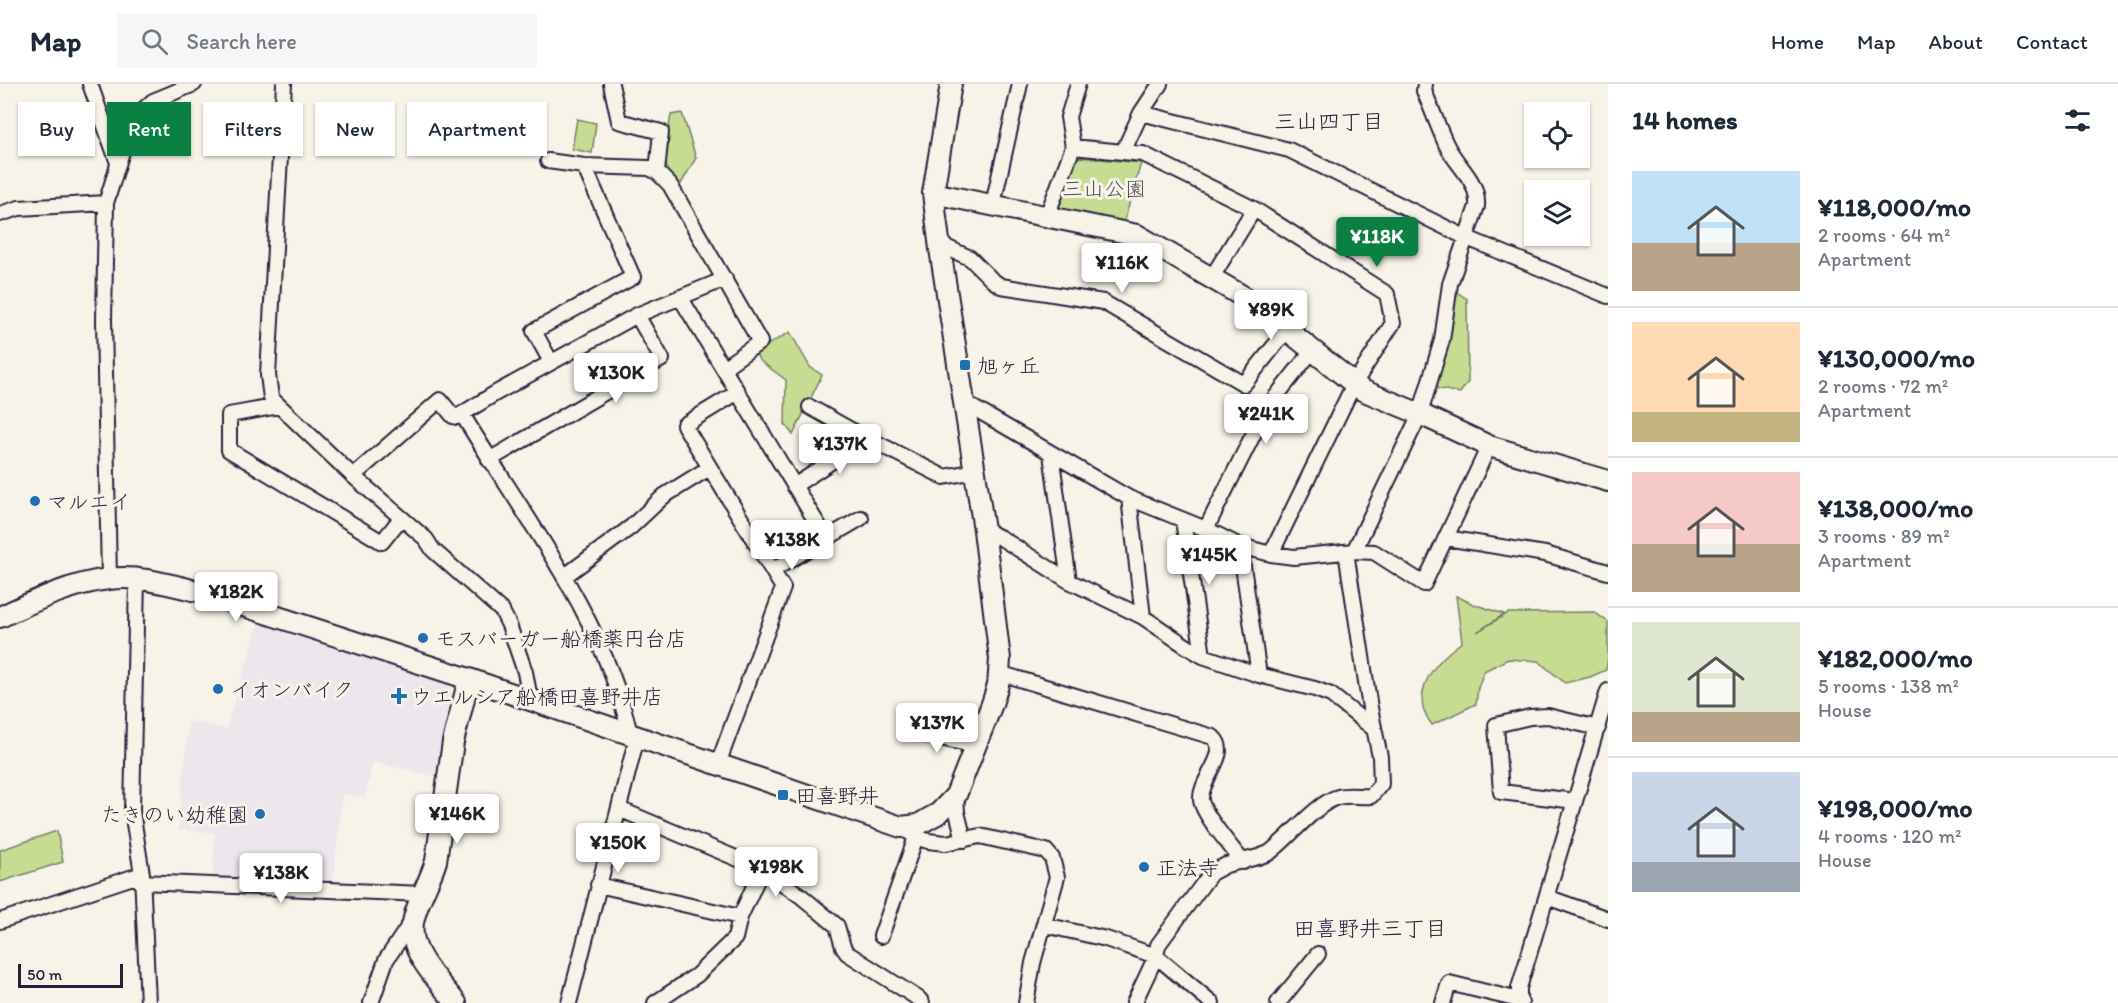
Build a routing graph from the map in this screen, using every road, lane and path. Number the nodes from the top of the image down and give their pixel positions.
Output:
1 (90, 84) edge
2 (194, 84) edge
3 (284, 84) edge
4 (611, 84) edge
5 (951, 84) edge
6 (1020, 84) edge
7 (1078, 84) edge
8 (1160, 84) edge
9 (1425, 84) edge
10 (1142, 113) junction
11 (1073, 147) junction
12 (1123, 152) junction
13 (548, 161) dead end
14 (118, 163) junction
15 (584, 165) junction
16 (657, 172) junction
17 (933, 193) junction
18 (106, 204) junction
19 (993, 204) junction
20 (1254, 209) junction
21 (0, 214) edge
22 (1047, 216) junction
23 (1467, 238) junction
24 (939, 244) junction
25 (1212, 277) junction
26 (725, 279) junction
27 (1608, 296) edge
28 (680, 297) junction
29 (637, 315) junction
30 (1287, 330) junction
31 (1312, 351) junction
32 (551, 362) junction
33 (723, 368) junction
34 (1354, 384) junction
35 (738, 392) junction
36 (965, 403) junction
37 (279, 406) junction
38 (810, 407) dead end
39 (462, 414) junction
40 (1420, 414) junction
41 (851, 430) junction
42 (1489, 446) junction
43 (1051, 454) junction
44 (489, 460) junction
45 (709, 468) junction
46 (975, 471) junction
47 (353, 476) junction
48 (1608, 481) edge
49 (794, 486) junction
50 (1128, 498) junction
51 (401, 518) junction
52 (861, 518) dead end
53 (1183, 520) junction
54 (1206, 529) junction
55 (984, 530) junction
56 (826, 538) junction
57 (1446, 538) junction
58 (1240, 546) junction
59 (1350, 551) junction
60 (1271, 554) junction
61 (773, 570) junction
62 (1608, 572) edge
63 (565, 576) junction
64 (109, 579) junction
65 (137, 579) junction
66 (1069, 581) junction
67 (0, 617) edge
68 (1143, 617) junction
69 (1203, 656) junction
70 (999, 673) junction
71 (1259, 675) junction
72 (469, 679) junction
73 (1608, 691) edge
74 (530, 699) junction
75 (1598, 728) junction
76 (1374, 729) junction
77 (904, 730) dead end
78 (634, 736) junction
79 (976, 746) junction
80 (718, 764) junction
81 (956, 795) junction
82 (1575, 801) junction
83 (619, 809) junction
84 (908, 832) junction
85 (964, 840) junction
86 (1243, 862) junction
87 (762, 869) junction
88 (141, 878) junction
89 (598, 885) junction
90 (423, 894) junction
91 (1547, 897) junction
92 (740, 917) junction
93 (414, 919) junction
94 (1608, 919) edge
95 (0, 921) edge
96 (1045, 925) junction
97 (881, 936) dead end
98 (1318, 954) dead end
99 (1156, 956) junction
100 (1520, 1002) edge
101 (148, 1003) edge
102 (371, 1003) edge
103 (456, 1003) edge
104 (569, 1003) edge
105 (655, 1003) edge
106 (922, 1003) edge
107 (1026, 1003) edge
108 (1134, 1003) edge
109 (1212, 1003) edge
110 (1278, 1003) edge
111 (1443, 1003) edge

1 - 14 street
2 - 14 street
3 - 37 street
4 - 16 street
5 - 17 street
6 - 19 street
7 - 11 street
8 - 10 street
9 - 23 street
10 - 12 street
10 - 23 street
11 - 12 street
11 - 22 street
12 - 20 street
13 - 15 street
14 - 18 street
15 - 16 street
15 - 32 street
16 - 26 street
17 - 19 street
17 - 24 street
18 - 21 street
18 - 64 street
19 - 22 street
20 - 25 street
20 - 34 street
22 - 25 street
23 - 27 street
23 - 40 street
24 - 30 street
24 - 36 street
25 - 30 street
26 - 28 street
26 - 33 street
28 - 29 street
28 - 33 street
29 - 32 street
29 - 44 street
30 - 31 street
31 - 34 street
31 - 54 street
32 - 39 street
33 - 35 street
34 - 40 street
34 - 60 street
35 - 45 street
35 - 49 street
36 - 43 street
36 - 46 street
37 - 47 street
37 - 51 street
38 - 41 street
39 - 44 street
39 - 47 street
40 - 42 street
40 - 59 street
41 - 46 street
41 - 49 street
42 - 48 street
42 - 57 street
43 - 50 street
43 - 66 street
44 - 63 street
45 - 61 street
45 - 63 street
46 - 55 street
47 - 51 street
49 - 56 street
50 - 53 street
50 - 68 street
51 - 74 street
52 - 56 street
53 - 54 street
53 - 69 street
54 - 58 street
55 - 66 street
55 - 70 street
56 - 61 street
57 - 59 street
57 - 62 street
58 - 60 street
58 - 71 street
59 - 60 street
59 - 76 street
61 - 80 street
63 - 78 street
64 - 65 street
64 - 67 street
65 - 72 street
65 - 88 street
66 - 68 street
68 - 69 street
69 - 71 street
70 - 79 street
70 - 86 street
71 - 76 street
72 - 74 street
72 - 90 street
73 - 75 street
74 - 78 street
75 - 82 street
75 - 82 street
76 - 86 street
77 - 79 street
78 - 80 street
78 - 83 street
79 - 81 street
80 - 84 street
81 - 84 street
81 - 85 street
82 - 91 street
83 - 87 street
83 - 89 street
84 - 85 street
84 - 97 street
85 - 96 street
86 - 99 street
87 - 92 street
87 - 106 street
88 - 90 street
88 - 95 street
88 - 101 street
89 - 92 street
89 - 104 street
90 - 93 street
91 - 94 street
91 - 100 street
92 - 105 street
93 - 102 street
93 - 103 street
96 - 99 street
96 - 107 street
98 - 110 street
99 - 108 street
99 - 109 street
100 - 111 street

